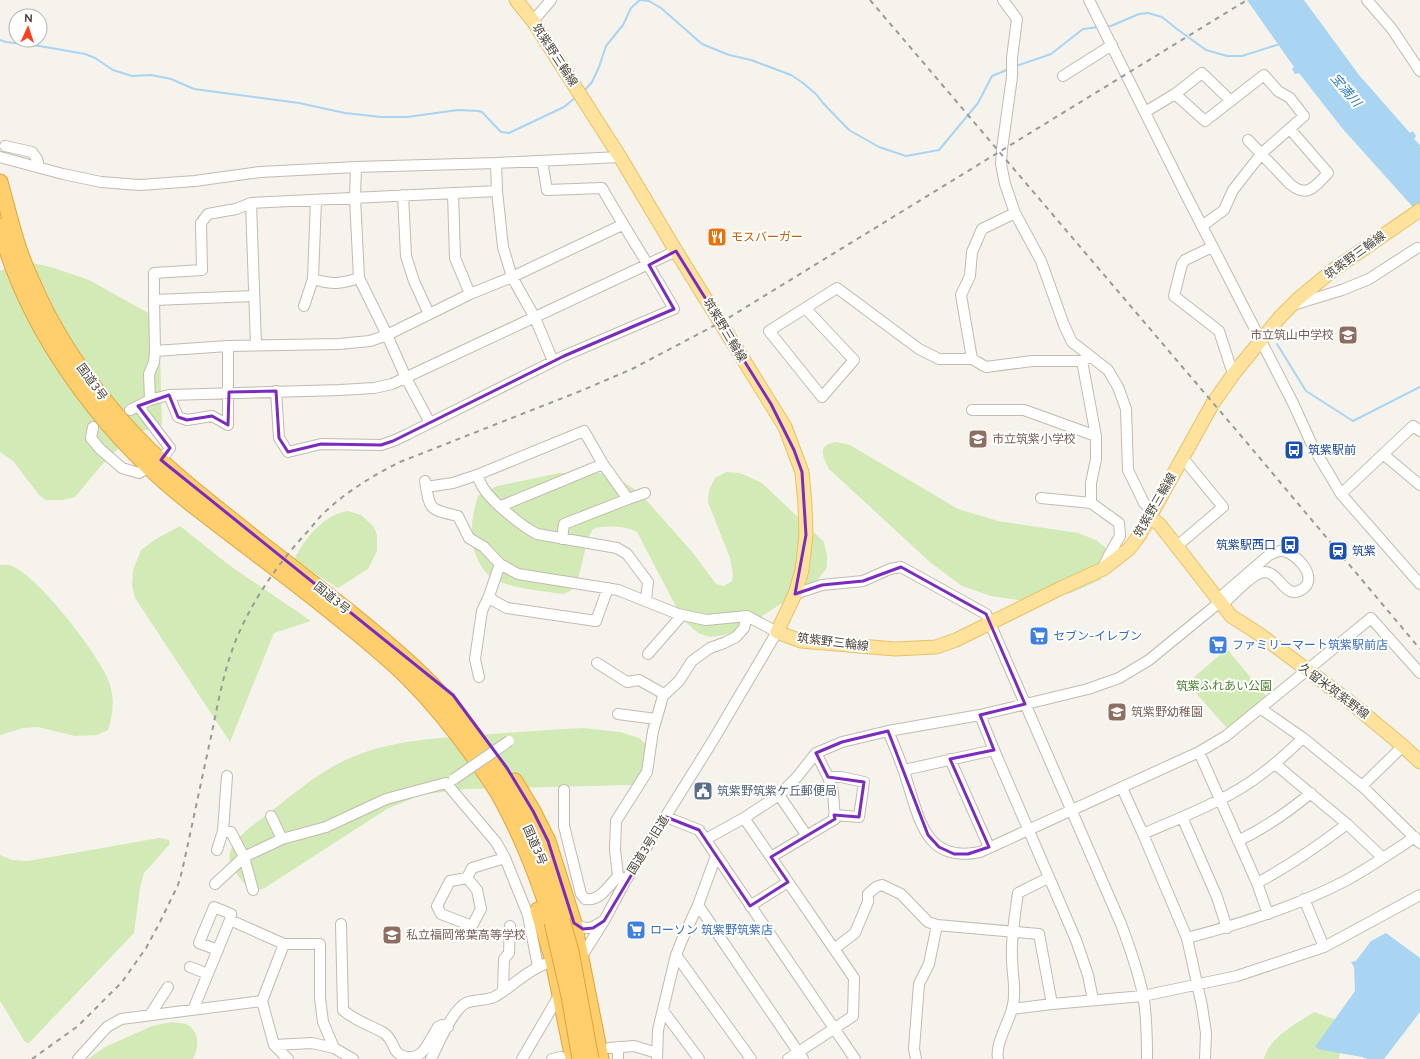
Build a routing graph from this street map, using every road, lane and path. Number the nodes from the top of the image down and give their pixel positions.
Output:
1 (516, 0) edge
2 (551, 0) edge
3 (1003, 0) edge
4 (1089, 0) edge
5 (1367, 0) edge
6 (533, 21) junction
7 (1112, 45) junction
8 (1420, 71) edge
9 (1063, 76) dead end
10 (1175, 94) junction
11 (1231, 101) junction
12 (1145, 112) junction
13 (1290, 129) junction
14 (1248, 140) dead end
15 (5, 146) dead end
16 (1262, 153) junction
17 (0, 157) edge
18 (620, 157) junction
19 (542, 161) junction
20 (496, 163) junction
21 (39, 167) junction
22 (356, 167) junction
23 (0, 182) edge
24 (497, 191) junction
25 (452, 193) junction
26 (403, 195) junction
27 (355, 198) junction
28 (316, 200) junction
29 (251, 203) junction
30 (1420, 210) edge
31 (1015, 213) junction
32 (622, 224) junction
33 (0, 226) edge
34 (1202, 226) junction
35 (1210, 248) dead end
36 (1417, 248) dead end
37 (676, 251) junction
38 (649, 265) junction
39 (512, 277) junction
40 (359, 278) junction
41 (313, 279) junction
42 (470, 294) junction
43 (254, 296) junction
44 (154, 300) junction
45 (1292, 305) junction
46 (304, 306) dead end
47 (805, 308) junction
48 (429, 314) junction
49 (535, 318) junction
50 (387, 335) junction
51 (1261, 340) junction
52 (256, 345) junction
53 (228, 346) junction
54 (156, 352) junction
55 (972, 359) junction
56 (1086, 359) junction
57 (553, 361) junction
58 (1233, 374) junction
59 (406, 378) junction
60 (276, 391) junction
61 (229, 392) junction
62 (169, 395) junction
63 (150, 400) junction
64 (972, 410) dead end
65 (430, 423) junction
66 (93, 427) dead end
67 (1420, 431) edge
68 (1096, 436) junction
69 (1383, 454) junction
70 (1182, 456) junction
71 (155, 464) junction
72 (603, 464) junction
73 (477, 475) junction
74 (1420, 485) edge
75 (645, 493) dead end
76 (1341, 494) junction
77 (1041, 498) dead end
78 (628, 499) junction
79 (1091, 503) junction
80 (501, 506) junction
81 (1152, 515) junction
82 (562, 539) junction
83 (1177, 546) junction
84 (500, 564) junction
85 (1103, 569) junction
86 (1420, 584) edge
87 (608, 588) junction
88 (795, 594) junction
89 (489, 596) junction
90 (646, 600) junction
91 (1220, 602) junction
92 (682, 615) junction
93 (746, 616) junction
94 (989, 623) junction
95 (777, 632) junction
96 (377, 649) junction
97 (648, 654) dead end
98 (597, 663) dead end
99 (1306, 670) junction
100 (1420, 673) edge
101 (479, 678) dead end
102 (664, 694) junction
103 (1025, 704) junction
104 (1260, 708) junction
105 (618, 714) dead end
106 (980, 714) junction
107 (656, 719) junction
108 (888, 731) junction
109 (1302, 738) junction
110 (509, 741) dead end
111 (1404, 746) junction
112 (994, 750) junction
113 (1199, 752) junction
114 (816, 753) junction
115 (950, 759) junction
116 (1420, 762) edge
117 (1275, 764) junction
118 (904, 770) junction
119 (227, 776) dead end
120 (828, 777) junction
121 (450, 781) junction
122 (1362, 786) junction
123 (1122, 788) junction
124 (564, 790) dead end
125 (1311, 793) junction
126 (779, 795) junction
127 (1220, 800) junction
128 (1070, 810) junction
129 (834, 815) junction
130 (271, 816) dead end
131 (666, 817) junction
132 (1182, 817) junction
133 (744, 818) junction
134 (1347, 824) junction
135 (1029, 830) junction
136 (223, 831) junction
137 (1143, 834) junction
138 (807, 836) junction
139 (282, 839) junction
140 (706, 839) junction
141 (1417, 840) edge
142 (1238, 841) junction
143 (989, 847) junction
144 (217, 850) dead end
145 (716, 856) junction
146 (244, 857) junction
147 (771, 857) junction
148 (505, 858) junction
149 (1383, 858) junction
150 (467, 878) junction
151 (622, 878) junction
152 (1048, 878) junction
153 (788, 882) junction
154 (1257, 883) junction
155 (215, 884) dead end
156 (253, 890) dead end
157 (1419, 897) edge
158 (1304, 900) junction
159 (698, 905) junction
160 (750, 906) junction
161 (1268, 914) junction
162 (230, 920) junction
163 (604, 921) junction
164 (563, 922) junction
165 (341, 924) dead end
166 (937, 925) junction
167 (510, 926) dead end
168 (1227, 928) junction
169 (1012, 932) junction
170 (1187, 938) junction
171 (284, 944) junction
172 (1324, 947) junction
173 (834, 949) junction
174 (218, 950) junction
175 (676, 955) junction
176 (581, 956) junction
177 (553, 961) junction
178 (190, 966) dead end
179 (538, 967) junction
180 (208, 974) junction
181 (1198, 985) junction
182 (168, 987) dead end
183 (504, 990) junction
184 (560, 996) junction
185 (1143, 996) junction
186 (1093, 1000) junction
187 (262, 1001) junction
188 (1052, 1004) junction
189 (1012, 1009) junction
190 (193, 1010) junction
191 (664, 1012) junction
192 (150, 1015) junction
193 (448, 1026) junction
194 (834, 1028) junction
195 (274, 1045) junction
196 (609, 1051) edge
197 (338, 1053) edge
198 (657, 1056) edge
199 (801, 1056) edge
200 (525, 1058) edge
201 (562, 1058) edge
202 (78, 1059) edge
203 (288, 1059) edge
204 (354, 1059) edge
205 (431, 1059) edge
206 (580, 1059) edge
207 (591, 1059) edge
208 (618, 1059) edge
209 (699, 1059) edge
210 (751, 1059) edge
211 (788, 1059) edge
212 (855, 1059) edge
213 (916, 1059) edge
214 (998, 1059) edge
215 (1147, 1059) edge
216 (1205, 1059) edge

1 - 6 main road, 筑紫野三輪線
2 - 6 street
3 - 31 street
4 - 7 street
5 - 8 street
6 - 18 main road, 筑紫野三輪線
7 - 9 street
7 - 12 street
10 - 11 street
10 - 11 street
10 - 12 street
11 - 13 street
12 - 34 street
13 - 16 street
13 - 16 street
14 - 16 street
15 - 21 street
16 - 34 street
17 - 21 street
18 - 19 street
18 - 37 main road, 筑紫野三輪線
19 - 20 street
19 - 32 street
20 - 22 street
20 - 24 street
21 - 22 street
22 - 27 street
23 - 71 highway, 国道3号
24 - 25 street
24 - 39 street
25 - 26 street
25 - 42 street
26 - 27 street
26 - 48 street
27 - 28 street
27 - 40 street
28 - 29 street
28 - 41 street
29 - 43 street
29 - 44 street
30 - 45 main road, 筑紫野三輪線
31 - 55 street
31 - 56 street
32 - 38 street
32 - 39 street
33 - 71 highway, 国道3号
34 - 51 street
35 - 58 street
36 - 45 street
37 - 38 street
37 - 88 main road, 筑紫野三輪線
38 - 49 street
38 - 57 street
39 - 42 street
39 - 49 street
40 - 41 street
40 - 50 street
41 - 46 street
42 - 48 street
43 - 44 street
43 - 52 street
44 - 54 street
45 - 51 main road, 筑紫野三輪線
47 - 47 street
47 - 55 street
48 - 50 street
49 - 57 street
49 - 59 street
50 - 52 street
50 - 59 street
51 - 58 main road, 筑紫野三輪線
51 - 76 street
52 - 53 street
53 - 54 street
53 - 61 street
54 - 63 street
55 - 56 street
56 - 68 street
56 - 81 street
57 - 65 street
58 - 70 main road, 筑紫野三輪線
59 - 60 street
59 - 65 street
60 - 61 street
60 - 65 street
61 - 62 street
61 - 62 street
62 - 63 street
63 - 71 street
64 - 68 street
66 - 71 street
67 - 69 street
68 - 79 street
69 - 74 street
69 - 76 street
70 - 81 main road, 筑紫野三輪線
70 - 83 street
71 - 96 highway, 国道3号
71 - 164 highway, 国道3号
72 - 73 street
72 - 78 street
72 - 80 street
73 - 80 street
73 - 84 street
75 - 78 street
76 - 86 street
77 - 79 street
78 - 82 street
79 - 85 street
80 - 82 street
81 - 83 main road, 久留米筑紫野線
81 - 85 main road, 筑紫野三輪線
82 - 90 street
83 - 91 main road, 久留米筑紫野線
84 - 87 street
84 - 89 street
85 - 94 main road, 筑紫野三輪線
87 - 89 street
87 - 90 street
88 - 94 street
88 - 95 main road, 筑紫野三輪線
89 - 101 street
90 - 92 street
91 - 91 street
91 - 99 main road, 久留米筑紫野線
91 - 103 street
92 - 93 street
92 - 97 street
93 - 95 street
93 - 102 street
94 - 95 main road, 筑紫野三輪線
94 - 103 street
95 - 131 street, 国道3号旧道
96 - 164 highway, 国道3号
96 - 177 highway
98 - 102 street
99 - 100 street
99 - 104 street
99 - 111 main road, 久留米筑紫野線
102 - 107 street
103 - 106 street
103 - 128 street
104 - 109 street
104 - 113 street
105 - 107 street
106 - 108 street
106 - 112 street
107 - 151 street
108 - 114 street
108 - 118 street
109 - 117 street
109 - 122 street
110 - 121 street, bridge
111 - 116 main road, 久留米筑紫野線
111 - 122 street
112 - 115 street
112 - 135 street
113 - 123 street
113 - 127 street
114 - 120 street
114 - 126 street
115 - 118 street
115 - 143 street
117 - 125 street
117 - 127 street
118 - 143 street
119 - 136 street
120 - 129 street
120 - 129 street
121 - 139 street
121 - 148 street
122 - 141 street
123 - 128 street
123 - 137 street
124 - 151 street
125 - 134 street
125 - 142 street
126 - 133 street
126 - 138 street
127 - 132 street
127 - 142 street
128 - 135 street
128 - 185 street
129 - 138 street
130 - 139 street
131 - 140 street
131 - 151 street, 国道3号旧道
132 - 137 street
132 - 168 street
133 - 140 street
133 - 147 street
134 - 149 street
134 - 154 street
135 - 143 street
135 - 152 street
136 - 144 street
136 - 146 street
137 - 170 street
138 - 147 street
139 - 146 street
140 - 145 street
141 - 149 street
142 - 154 street
145 - 159 street
145 - 160 street
146 - 155 street
146 - 156 street
147 - 153 street
148 - 150 street
148 - 179 street
149 - 158 street
150 - 150 street
151 - 163 street, 国道3号旧道
152 - 169 street
152 - 186 street
153 - 160 street
153 - 173 street
154 - 161 street
157 - 172 street
158 - 161 street
158 - 172 street
159 - 175 street
159 - 199 street
160 - 194 street
161 - 168 street
162 - 171 street
162 - 174 street
162 - 174 street
163 - 164 street
163 - 176 street, 国道3号旧道
164 - 176 highway
164 - 206 highway, 国道3号, bridge
164 - 207 highway, 国道3号, bridge
165 - 193 street
166 - 169 street
166 - 173 street
166 - 213 street
167 - 183 street
168 - 170 street
169 - 188 street
169 - 189 street
170 - 181 street
171 - 187 street
171 - 197 street
172 - 181 street
173 - 194 street
174 - 180 street
175 - 191 street
175 - 210 street
176 - 184 street, 国道3号旧道
176 - 196 highway
177 - 179 street
177 - 184 highway
178 - 180 street
179 - 183 street
180 - 190 street
181 - 185 street
181 - 216 street
182 - 192 street
183 - 193 street
184 - 200 street, 国道3号旧道
184 - 201 highway
185 - 186 street
185 - 215 street
186 - 188 street
187 - 190 street
187 - 195 street
188 - 189 street
189 - 214 street
190 - 192 street
191 - 198 street
191 - 209 street
192 - 202 street
193 - 205 street
194 - 199 street
194 - 212 street
195 - 197 street
195 - 203 street
196 - 198 street
196 - 208 street
197 - 204 street
199 - 211 street

